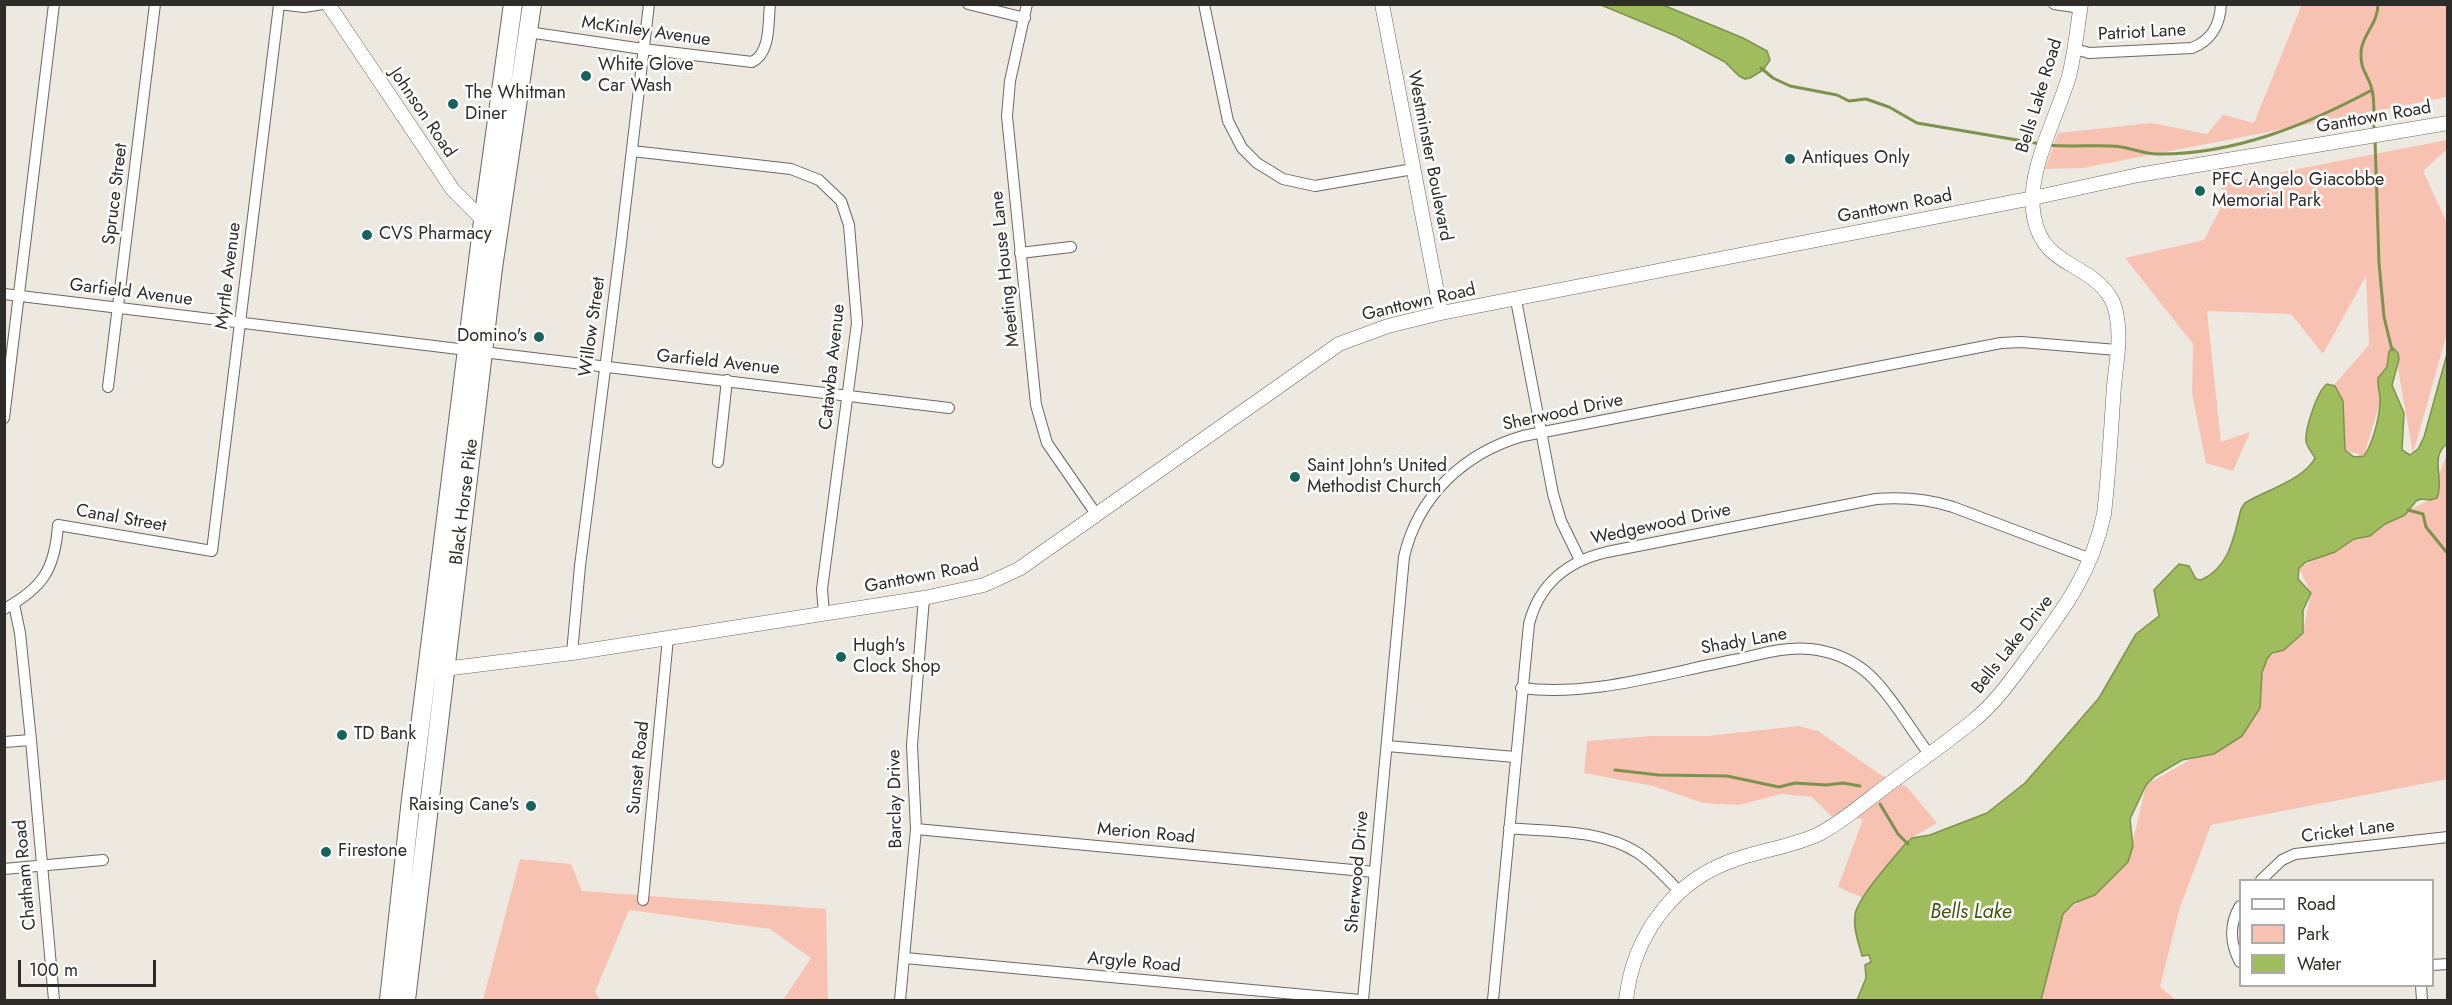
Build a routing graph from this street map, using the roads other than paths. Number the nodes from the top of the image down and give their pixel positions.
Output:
1 (54, 4) edge
2 (155, 4) edge
3 (279, 4) edge
4 (323, 4) edge
5 (328, 4) edge
6 (513, 4) edge
7 (532, 4) edge
8 (649, 4) edge
9 (770, 4) edge
10 (968, 4) edge
11 (1027, 4) edge
12 (1204, 4) edge
13 (1382, 4) edge
14 (2054, 4) edge
15 (2221, 4) edge
16 (2081, 6) edge
17 (1025, 18) junction
18 (528, 32) junction
19 (643, 49) junction
20 (2075, 50) junction
21 (2448, 123) edge
22 (632, 151) junction
23 (1413, 169) junction
24 (2033, 198) junction
25 (491, 226) junction
26 (1071, 247) dead end
27 (1020, 253) junction
28 (4, 294) edge
29 (19, 296) junction
30 (1516, 300) junction
31 (118, 308) junction
32 (1441, 314) junction
33 (239, 323) junction
34 (2117, 350) junction
35 (475, 351) junction
36 (604, 367) junction
37 (727, 380) junction
38 (108, 387) dead end
39 (848, 395) junction
40 (949, 408) dead end
41 (4, 418) edge
42 (1542, 432) junction
43 (718, 462) dead end
44 (1096, 514) junction
45 (212, 551) joint
46 (2091, 559) junction
47 (1580, 560) junction
48 (924, 598) junction
49 (10, 607) edge
50 (824, 614) junction
51 (668, 638) junction
52 (572, 653) junction
53 (436, 670) junction
54 (1521, 688) junction
55 (31, 740) junction
56 (4, 742) edge
57 (1387, 746) junction
58 (1929, 754) junction
59 (1515, 757) junction
60 (1509, 828) junction
61 (916, 829) junction
62 (2448, 837) edge
63 (103, 860) dead end
64 (42, 866) junction
65 (4, 869) edge
66 (1374, 872) junction
67 (2262, 879) edge
68 (1679, 891) junction
69 (643, 900) dead end
70 (2239, 910) edge
71 (904, 958) junction
72 (2239, 958) edge
73 (54, 1000) edge
74 (389, 1000) edge
75 (406, 1000) edge
76 (900, 1000) edge
77 (1361, 1000) edge
78 (1493, 1000) edge
79 (1626, 1000) edge

1 - 29 street
2 - 31 street, Spruce Street
3 - 4 street
3 - 33 street, Myrtle Avenue
5 - 25 street, Johnson Road
6 - 25 highway, Black Horse Pike
7 - 18 highway, Black Horse Pike
8 - 19 street, Willow Street
9 - 19 street, McKinley Avenue
10 - 17 street
11 - 17 street, Meeting House Lane
12 - 23 street
13 - 23 street, Westminster Boulevard
14 - 16 street
15 - 20 street, Patriot Lane
16 - 20 street, Bells Lake Road
17 - 27 street, Meeting House Lane
18 - 19 street, McKinley Avenue
18 - 25 highway, Black Horse Pike
19 - 22 street, Willow Street
20 - 24 street, Bells Lake Road
21 - 24 street, Ganttown Road
22 - 36 street, Willow Street
22 - 39 street, Catawba Avenue
23 - 32 street, Westminster Boulevard
24 - 30 street, Ganttown Road
24 - 34 street, Bells Lake Drive
25 - 35 highway, Black Horse Pike
26 - 27 street
27 - 44 street, Meeting House Lane
28 - 29 street, Garfield Avenue
29 - 31 street, Garfield Avenue
29 - 41 street
30 - 32 street, Ganttown Road
30 - 42 street
31 - 33 street, Garfield Avenue
31 - 38 street, Spruce Street
32 - 44 street, Ganttown Road
33 - 35 street, Garfield Avenue
33 - 45 street, Myrtle Avenue
34 - 42 street, Sherwood Drive
34 - 46 street, Bells Lake Drive
35 - 36 street, Garfield Avenue
35 - 53 highway, Black Horse Pike
36 - 37 street, Garfield Avenue
36 - 52 street, Willow Street
37 - 39 street, Garfield Avenue
37 - 43 street
39 - 40 street, Garfield Avenue
39 - 50 street, Catawba Avenue
42 - 47 street
42 - 57 street, Sherwood Drive
44 - 48 street, Ganttown Road
45 - 49 street, Canal Street
46 - 47 street, Wedgewood Drive
46 - 58 street, Bells Lake Drive
47 - 54 street, Wedgewood Drive
48 - 50 street, Ganttown Road
48 - 61 street, Barclay Drive
49 - 55 street, Chatham Road
50 - 51 street, Ganttown Road
51 - 52 street, Ganttown Road
51 - 69 street, Sunset Road
52 - 53 street, Ganttown Road
53 - 74 highway, Black Horse Pike
53 - 75 highway, Black Horse Pike
54 - 58 street, Shady Lane
54 - 59 street, Wedgewood Drive
55 - 56 street
55 - 64 street, Chatham Road
57 - 59 street
57 - 66 street, Sherwood Drive
58 - 68 street, Bells Lake Drive
59 - 60 street, Wedgewood Drive
60 - 68 street
60 - 78 street, Wedgewood Drive
61 - 66 street, Merion Road
61 - 71 street, Barclay Drive
62 - 67 street, Cricket Lane
63 - 64 street
64 - 65 street
64 - 73 street, Chatham Road
66 - 77 street, Sherwood Drive
68 - 79 street, Bells Lake Drive
70 - 72 street
71 - 76 street, Barclay Drive
71 - 77 street, Argyle Road

